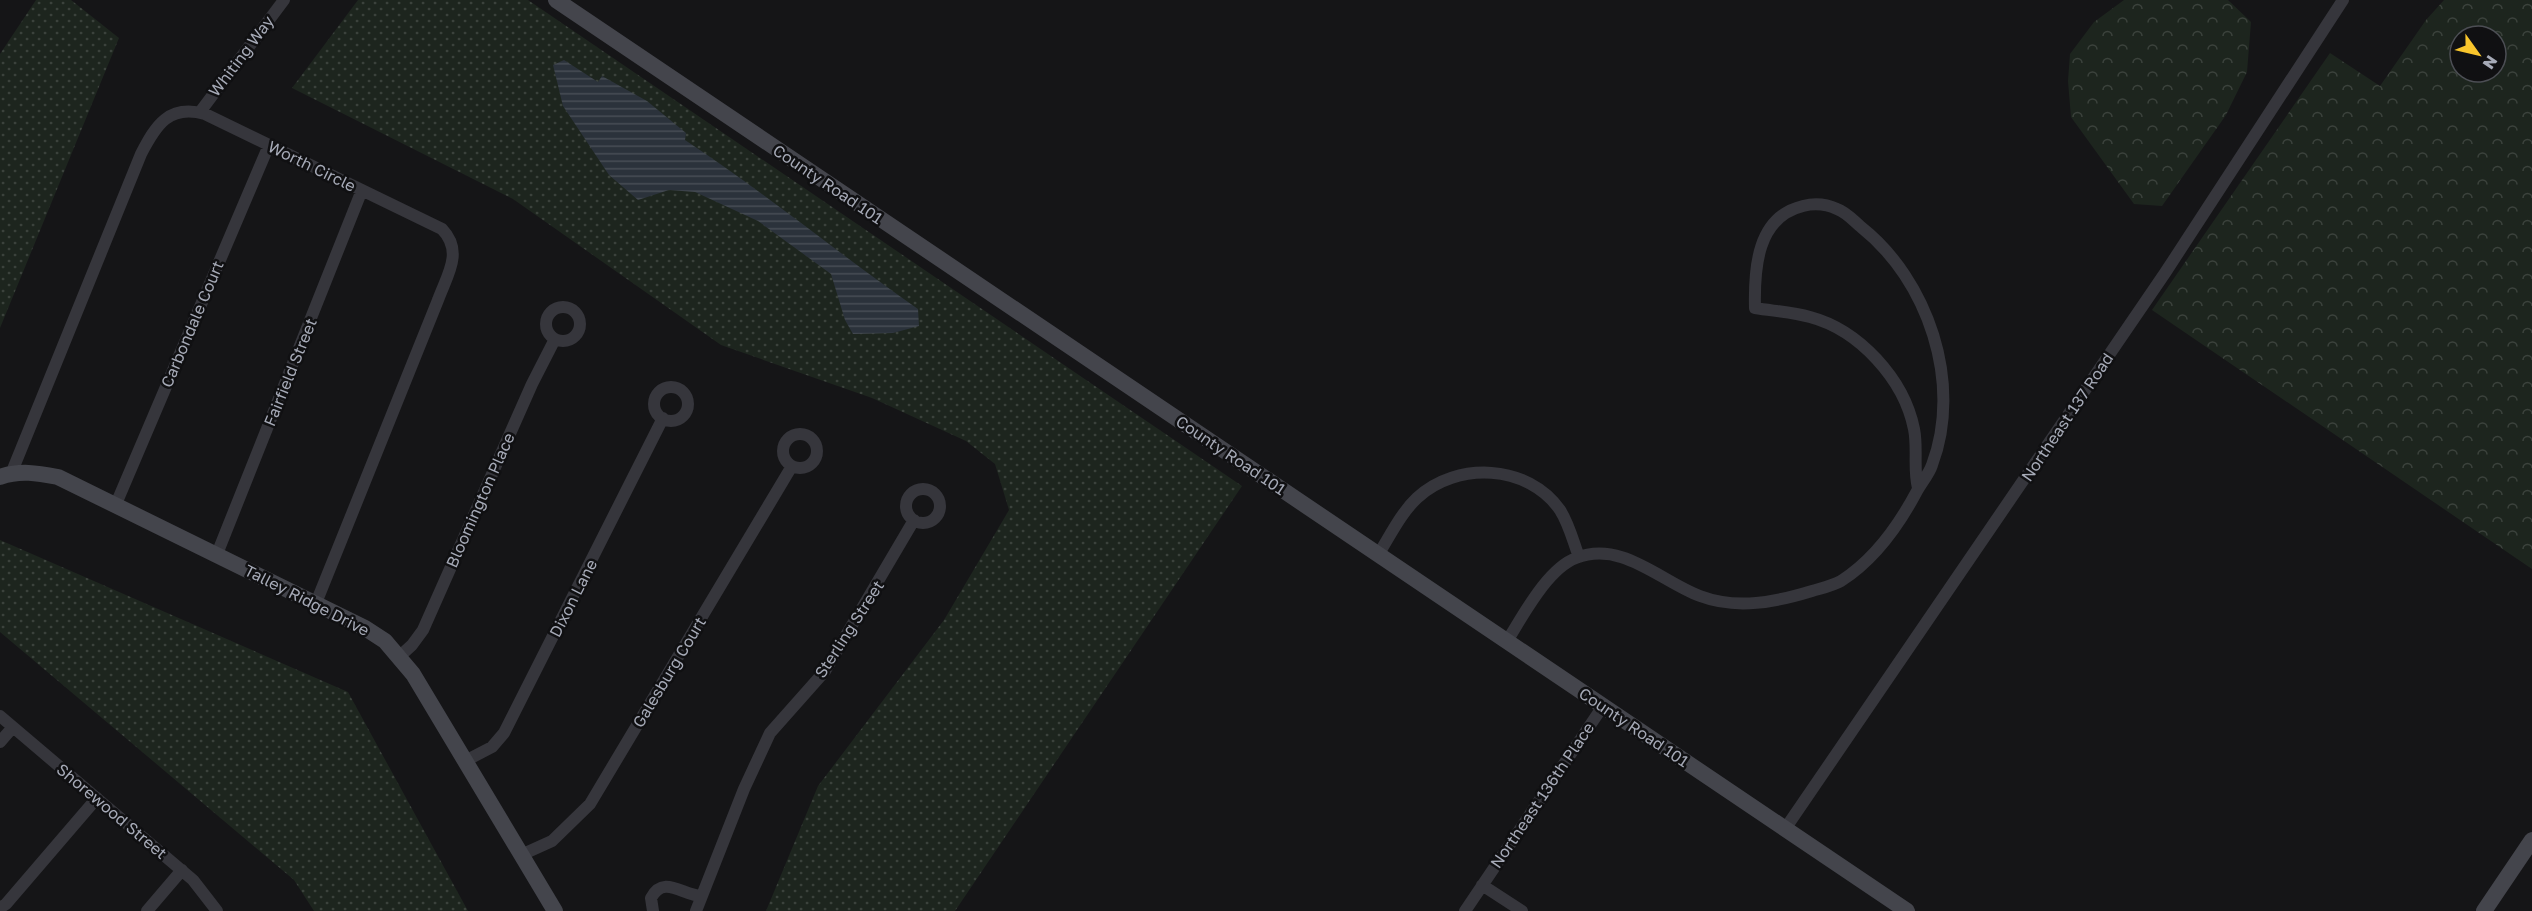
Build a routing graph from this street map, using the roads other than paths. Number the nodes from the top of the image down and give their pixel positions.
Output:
1 (284, 0) edge
2 (556, 0) edge
3 (2343, 0) edge
4 (200, 112) junction
5 (268, 144) junction
6 (362, 190) junction
7 (555, 339) dead end
8 (663, 418) dead end
9 (792, 466) dead end
10 (6, 475) edge
11 (1918, 488) junction
12 (116, 504) junction
13 (915, 520) dead end
14 (217, 554) junction
15 (1378, 555) junction
16 (1579, 556) junction
17 (316, 603) junction
18 (1507, 641) junction
19 (400, 656) junction
20 (1603, 706) junction
21 (0, 716) edge
22 (13, 727) junction
23 (0, 742) edge
24 (465, 761) junction
25 (97, 798) junction
26 (1785, 829) junction
27 (2532, 840) edge
28 (521, 855) junction
29 (182, 870) junction
30 (1482, 885) junction
31 (702, 896) junction
32 (0, 908) edge
33 (147, 911) edge
34 (217, 911) edge
35 (555, 911) edge
36 (653, 911) edge
37 (696, 911) edge
38 (1465, 911) edge
39 (1522, 911) edge
40 (1907, 911) edge
41 (2484, 911) edge

1 - 4 street, Whiting Way
2 - 15 street, County Road 101
3 - 26 street, Northeast 137 Road
4 - 5 street, Worth Circle
4 - 10 street
5 - 6 street, Worth Circle
5 - 12 street, Carbondale Court
6 - 14 street, Fairfield Street
6 - 17 street, Worth Circle
7 - 19 street, Bloomington Place
8 - 24 street, Dixon Lane
9 - 28 street, Galesburg Court
10 - 12 street, Talley Ridge Drive
11 - 11 street
11 - 16 street
12 - 14 street, Talley Ridge Drive
13 - 31 street, Sterling Street
14 - 17 street, Talley Ridge Drive
15 - 16 street
15 - 18 street, County Road 101
16 - 18 street
17 - 19 street, Talley Ridge Drive
18 - 20 street, County Road 101
19 - 24 street, Talley Ridge Drive
20 - 26 street, County Road 101
20 - 30 street, Northeast 136th Place
21 - 22 street, Shorewood Street
22 - 23 street
22 - 25 street, Shorewood Street
24 - 28 street, Talley Ridge Drive
25 - 29 street, Shorewood Street
25 - 32 street
26 - 40 street, County Road 101
27 - 41 street
28 - 35 street, Talley Ridge Drive
29 - 33 street
29 - 34 street, Shorewood Street
30 - 38 street, Northeast 136th Place
30 - 39 street, Northeast 136th Place
31 - 36 street
31 - 37 street, Sterling Street

